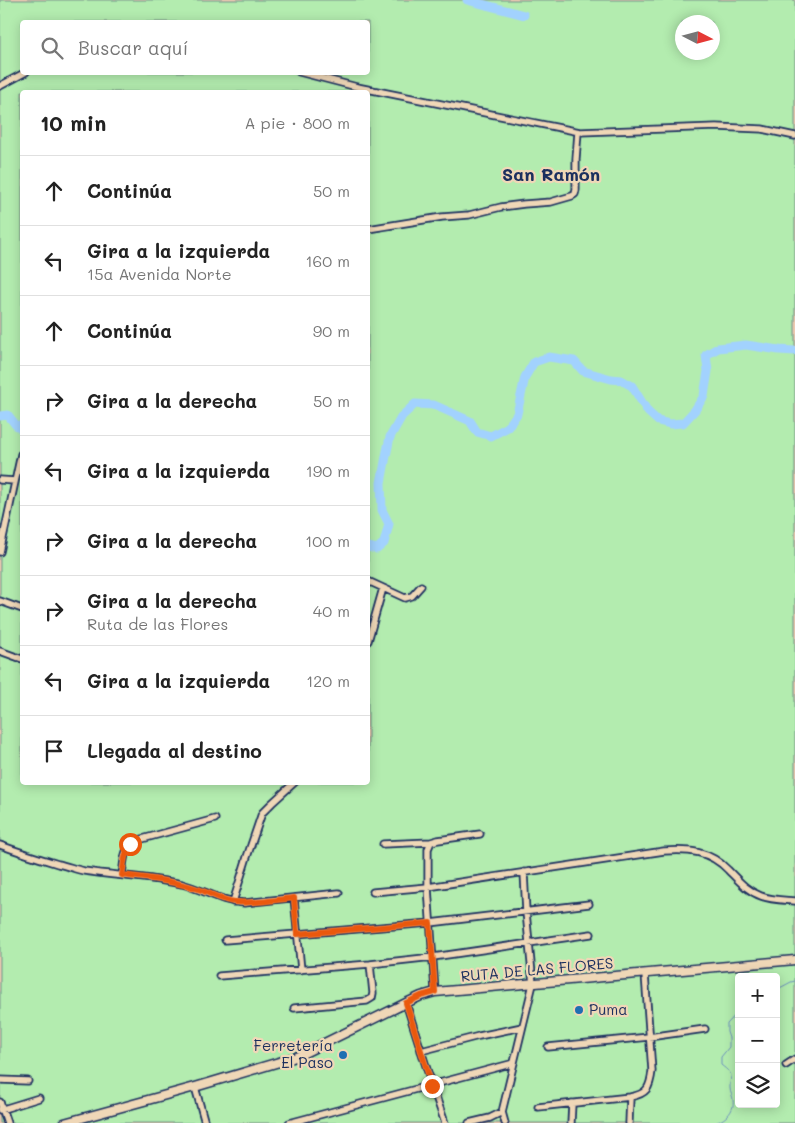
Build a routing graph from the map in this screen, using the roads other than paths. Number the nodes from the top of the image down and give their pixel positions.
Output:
1 (20, 75) edge
2 (311, 75) edge
3 (0, 86) edge
4 (578, 132) junction
5 (795, 136) edge
6 (370, 229) edge
7 (20, 458) edge
8 (0, 480) edge
9 (15, 481) junction
10 (0, 552) edge
11 (370, 582) edge
12 (421, 586) dead end
13 (383, 588) junction
14 (0, 601) edge
15 (20, 608) edge
16 (370, 634) edge
17 (0, 651) edge
18 (20, 658) edge
19 (292, 785) edge
20 (215, 819) dead end
21 (480, 834) dead end
22 (431, 842) junction
23 (383, 844) dead end
24 (0, 845) edge
25 (524, 872) junction
26 (122, 875) junction
27 (428, 887) junction
28 (373, 892) dead end
29 (339, 893) dead end
30 (294, 898) junction
31 (795, 901) edge
32 (233, 902) junction
33 (589, 904) dead end
34 (526, 912) junction
35 (430, 923) junction
36 (297, 934) junction
37 (591, 934) dead end
38 (225, 940) dead end
39 (529, 942) junction
40 (433, 956) junction
41 (795, 960) edge
42 (370, 964) junction
43 (301, 970) junction
44 (646, 974) junction
45 (219, 976) dead end
46 (533, 984) junction
47 (435, 992) junction
48 (406, 1003) junction
49 (294, 1008) dead end
50 (522, 1027) junction
51 (705, 1029) dead end
52 (649, 1037) junction
53 (548, 1047) dead end
54 (421, 1051) junction
55 (795, 1059) edge
56 (514, 1063) junction
57 (786, 1065) dead end
58 (0, 1080) edge
59 (28, 1081) dead end
60 (432, 1086) junction
61 (195, 1087) junction
62 (630, 1097) junction
63 (39, 1098) dead end
64 (0, 1102) edge
65 (572, 1103) junction
66 (538, 1107) dead end
67 (1, 1109) edge
68 (502, 1112) junction
69 (82, 1121) edge
70 (7, 1123) edge
71 (64, 1123) edge
72 (205, 1123) edge
73 (289, 1123) edge
74 (445, 1123) edge
75 (470, 1123) edge
76 (505, 1123) edge
77 (571, 1123) edge
78 (628, 1123) edge

1 - 3 street
2 - 4 street
4 - 5 street
4 - 6 street
7 - 9 street
8 - 9 street
9 - 10 street
11 - 13 street
12 - 13 street
13 - 16 street
14 - 15 street
17 - 18 street
19 - 32 street
20 - 26 street
21 - 22 street
22 - 23 street
22 - 27 street
24 - 26 street
25 - 27 street
25 - 31 street
25 - 34 street
26 - 32 street
27 - 28 street
27 - 35 street
29 - 30 street
30 - 32 street
30 - 36 street
33 - 34 street
34 - 35 street
34 - 39 street
35 - 36 street
35 - 40 street
36 - 38 street
36 - 43 street
37 - 39 street
39 - 40 street
39 - 46 street
40 - 42 street
40 - 47 street
41 - 44 main road, RUTA DE LAS FLORES
42 - 43 street
42 - 49 street
43 - 45 street
44 - 46 main road, RUTA DE LAS FLORES
44 - 52 street
46 - 47 main road, RUTA DE LAS FLORES
46 - 50 street
47 - 48 main road, RUTA DE LAS FLORES
48 - 54 street
48 - 61 main road, RUTA DE LAS FLORES
50 - 54 street
50 - 56 street
51 - 52 street
52 - 53 street
52 - 62 street
54 - 60 street
55 - 57 street
56 - 60 street
56 - 68 street
58 - 59 street
60 - 73 street
60 - 74 street
61 - 69 main road, RUTA DE LAS FLORES
61 - 72 street
62 - 65 street
62 - 78 street
63 - 67 street
64 - 67 street
65 - 66 street
65 - 77 street
67 - 70 street
68 - 75 street
68 - 76 street
69 - 71 main road, RUTA DE LAS FLORES

